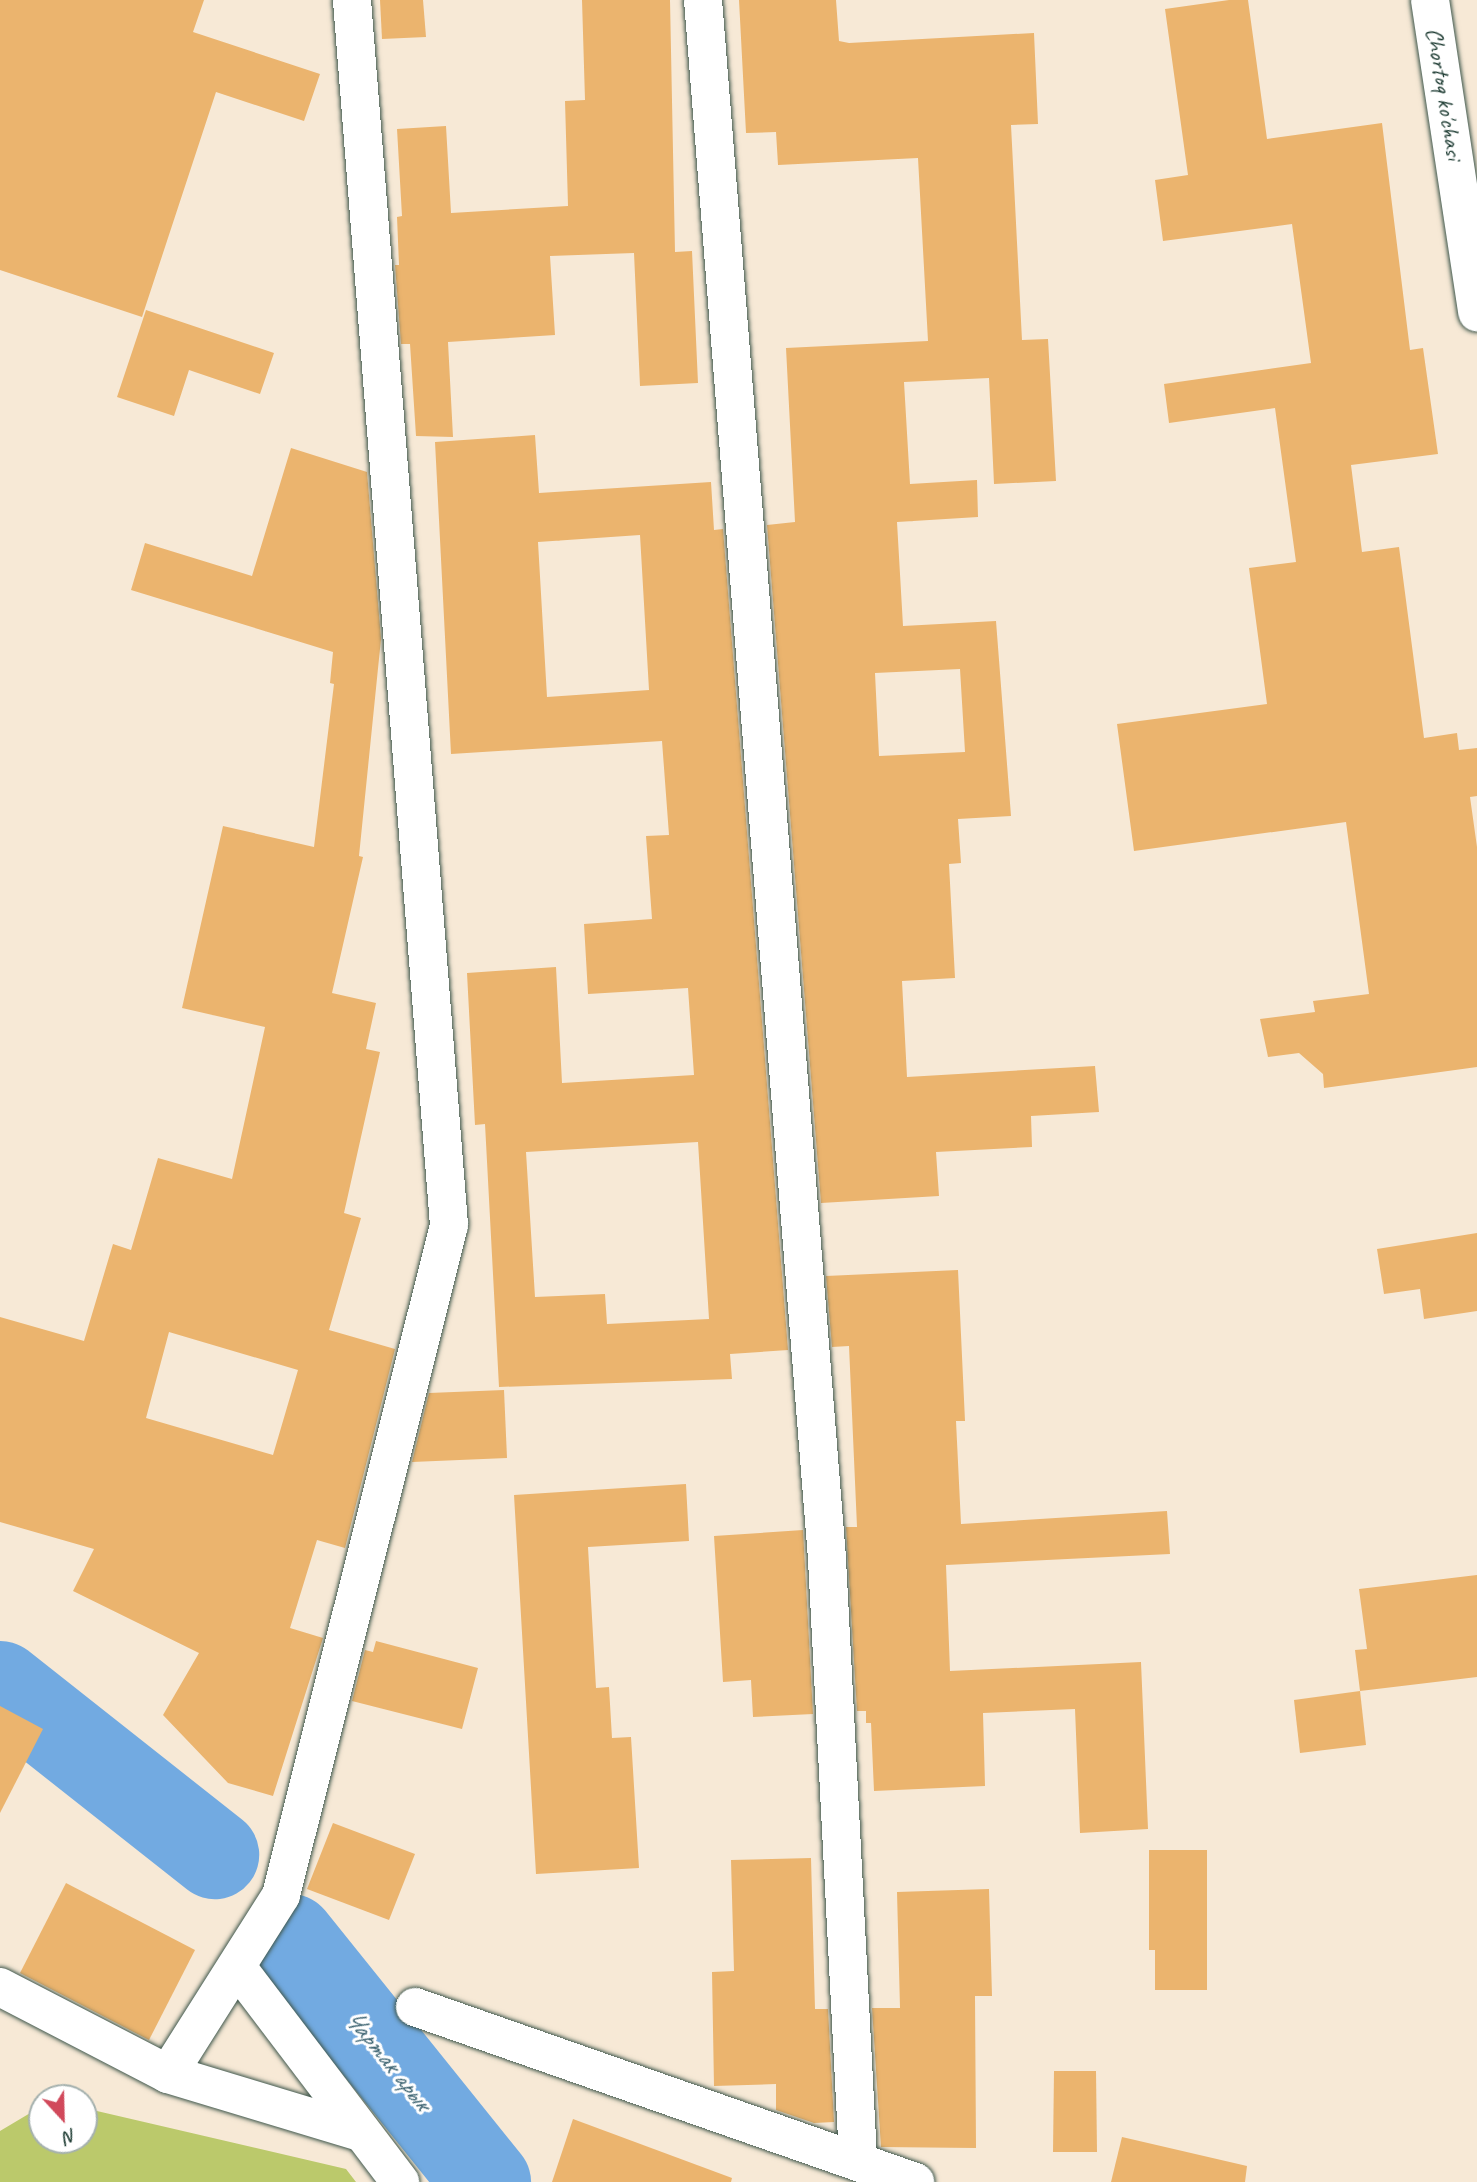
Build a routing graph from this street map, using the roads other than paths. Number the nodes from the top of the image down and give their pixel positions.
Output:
1 (352, 0) edge
2 (703, 0) edge
3 (1430, 0) edge
4 (1477, 312) edge
5 (237, 1966) junction
6 (0, 1987) edge
7 (415, 2007) dead end
8 (167, 2074) junction
9 (360, 2132) junction
10 (858, 2158) junction
11 (400, 2182) edge
12 (915, 2182) edge

1 - 5 street
2 - 10 street
3 - 4 street, Chortoq ko'chasi
5 - 8 street
5 - 9 street
6 - 8 street
7 - 10 street
8 - 9 street
9 - 11 street
10 - 12 street

